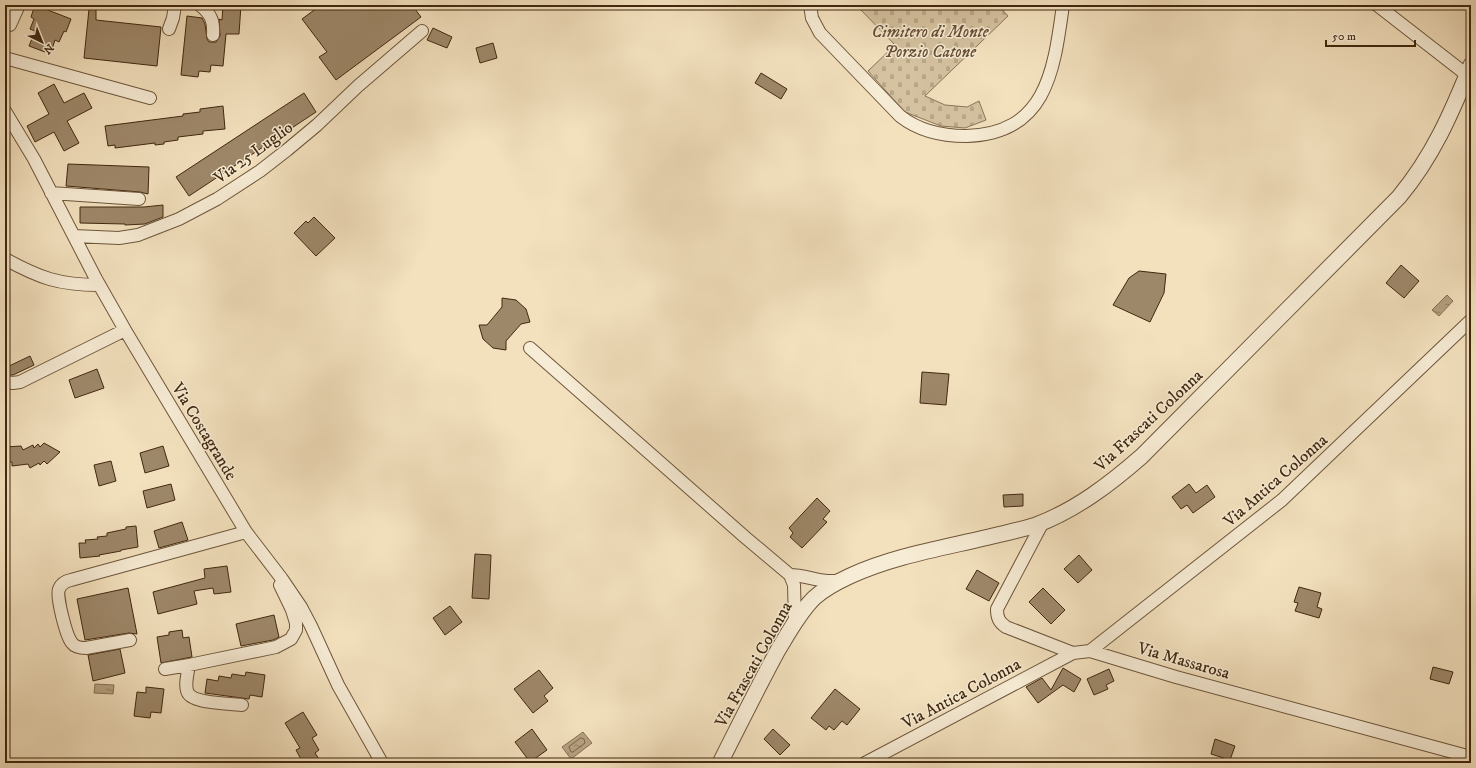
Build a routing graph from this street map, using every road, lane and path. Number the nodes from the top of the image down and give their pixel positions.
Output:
1 (19, 5) edge
2 (175, 5) edge
3 (200, 5) edge
4 (810, 5) edge
5 (1063, 5) edge
6 (1377, 5) edge
7 (10, 25) dead end
8 (169, 29) dead end
9 (422, 31) dead end
10 (213, 35) dead end
11 (5, 58) edge
12 (1469, 70) edge
13 (150, 98) dead end
14 (5, 111) edge
15 (51, 193) junction
16 (139, 199) dead end
17 (74, 236) junction
18 (5, 259) edge
19 (99, 285) junction
20 (1471, 320) edge
21 (125, 330) junction
22 (530, 348) dead end
23 (5, 382) edge
24 (1043, 522) junction
25 (246, 532) junction
26 (270, 562) junction
27 (790, 575) junction
28 (843, 580) junction
29 (795, 622) junction
30 (130, 640) dead end
31 (1090, 651) junction
32 (1072, 653) junction
33 (189, 665) junction
34 (165, 669) dead end
35 (242, 705) dead end
36 (1471, 757) edge
37 (382, 763) edge
38 (720, 763) edge
39 (865, 763) edge

1 - 7 street
2 - 8 street
3 - 10 street
4 - 5 street
6 - 12 street
9 - 17 street, Via 25 Luglio
11 - 13 street
12 - 24 street, Via Frascati Colonna
14 - 15 street, Via Costagrande
15 - 16 street
15 - 17 street, Via Costagrande
17 - 19 street, Via Costagrande
18 - 19 street
19 - 21 street, Via Costagrande
20 - 31 street, Via Antica Colonna
21 - 23 street
21 - 25 street, Via Costagrande
22 - 27 street
24 - 28 street, Via Frascati Colonna
24 - 32 street, Via Massarosa
25 - 26 street, Via Costagrande
25 - 30 street
26 - 33 street
26 - 37 street, Via Costagrande
27 - 28 street
27 - 29 street
28 - 29 street, Via Frascati Colonna
29 - 38 street, Via Frascati Colonna
31 - 32 street, Via Massarosa
31 - 36 street, Via Massarosa
32 - 39 street, Via Antica Colonna
33 - 34 street
33 - 35 street

